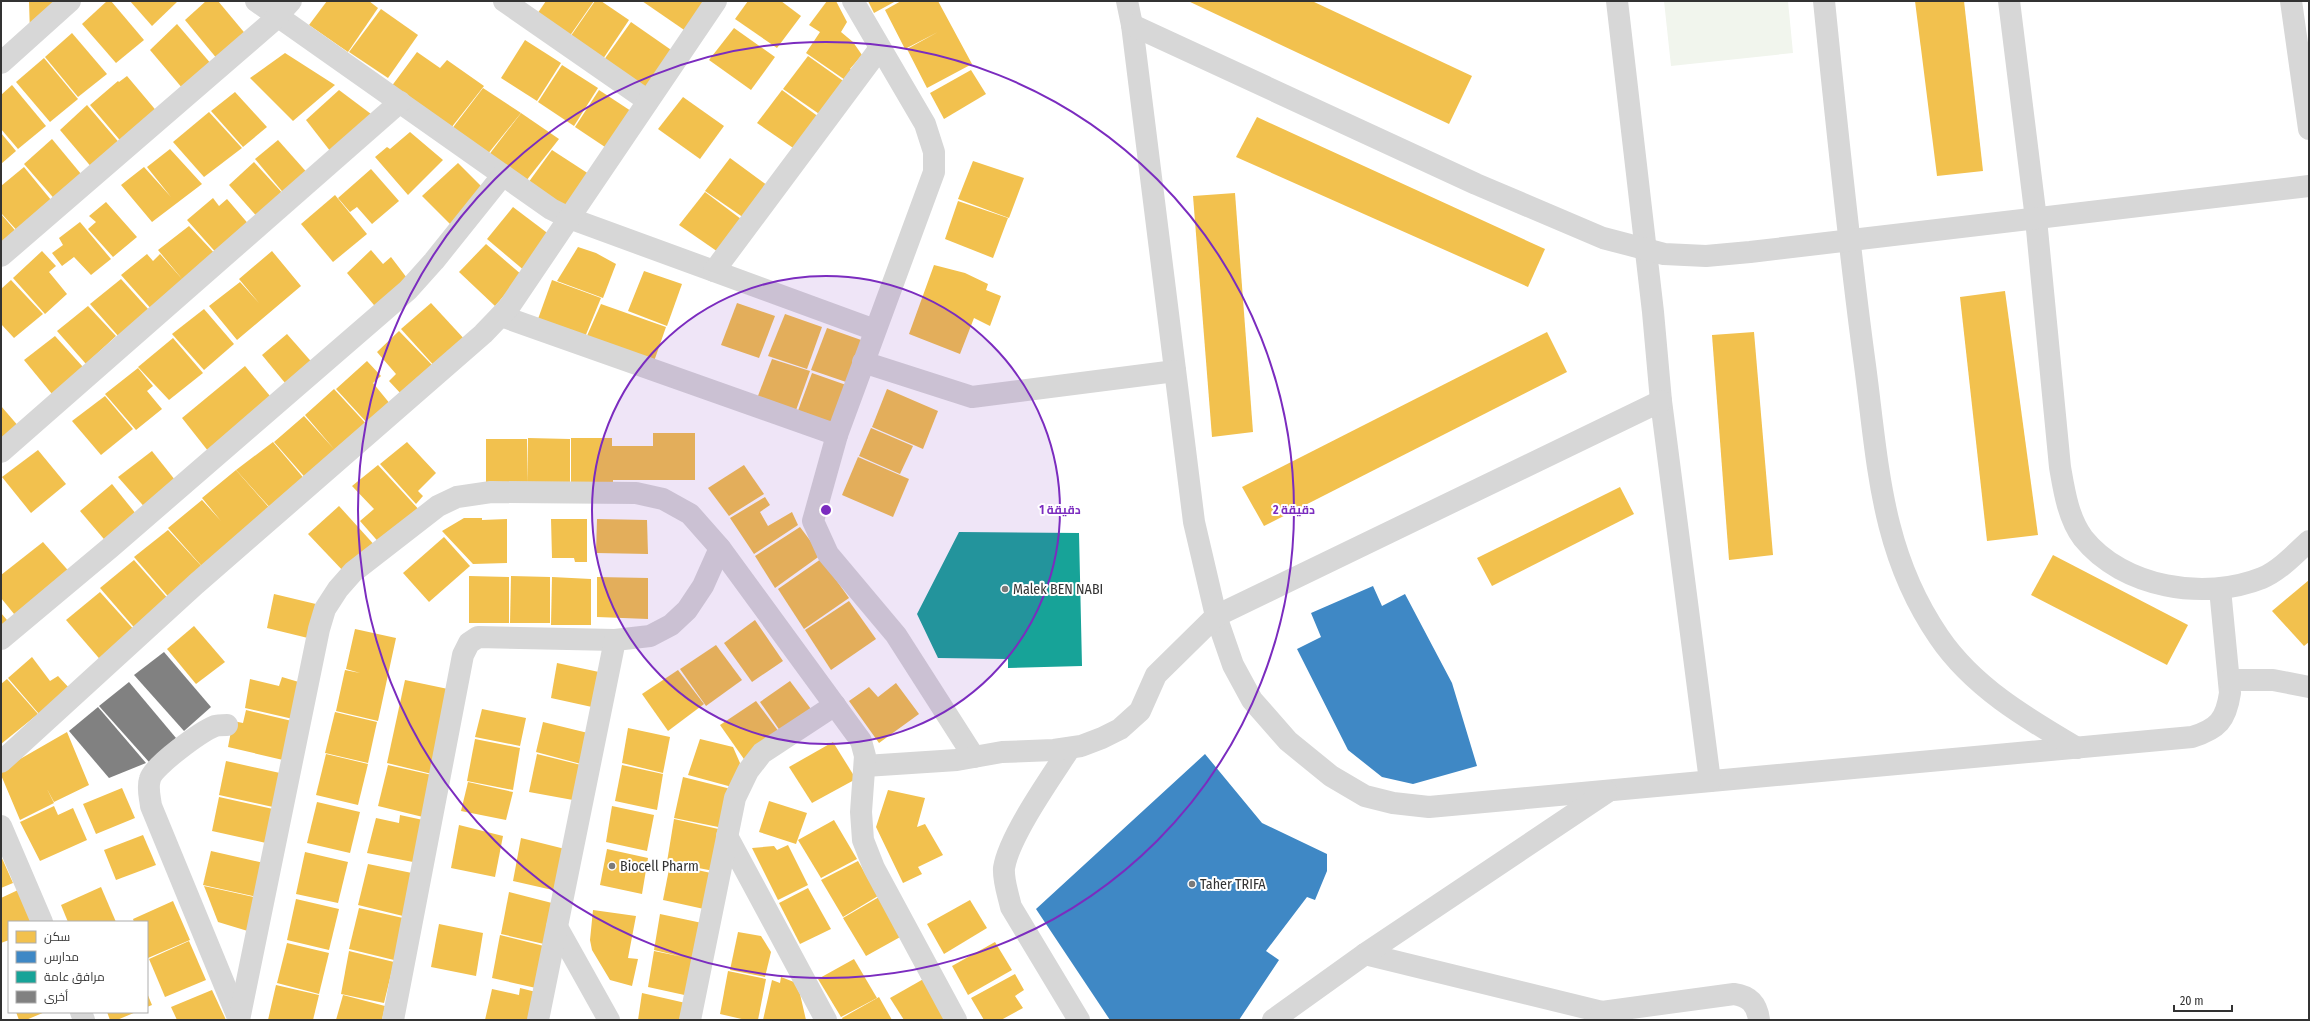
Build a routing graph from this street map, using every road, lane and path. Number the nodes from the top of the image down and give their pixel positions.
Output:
1 (70, 1) edge
2 (256, 1) edge
3 (504, 1) edge
4 (716, 1) edge
5 (852, 1) edge
6 (1127, 1) edge
7 (1617, 1) edge
8 (1824, 1) edge
9 (2009, 1) edge
10 (2291, 1) edge
11 (284, 8) edge
12 (1132, 25) junction
13 (880, 48) junction
14 (1, 63) edge
15 (648, 101) junction
16 (400, 102) junction
17 (2309, 129) edge
18 (503, 174) junction
19 (2309, 186) edge
20 (569, 218) junction
21 (2036, 219) junction
22 (1848, 241) junction
23 (1646, 251) junction
24 (1, 256) edge
25 (714, 271) junction
26 (501, 316) junction
27 (875, 330) junction
28 (863, 362) junction
29 (1175, 370) junction
30 (1661, 401) junction
31 (836, 435) junction
32 (1, 452) edge
33 (2309, 541) edge
34 (720, 548) junction
35 (2220, 589) junction
36 (1216, 616) junction
37 (1, 639) edge
38 (615, 640) junction
39 (2229, 680) junction
40 (2309, 687) edge
41 (835, 705) junction
42 (227, 725) dead end
43 (1070, 748) junction
44 (2077, 748) junction
45 (974, 757) junction
46 (1, 762) edge
47 (865, 766) junction
48 (1710, 781) junction
49 (1610, 790) junction
50 (1, 826) edge
51 (727, 836) junction
52 (42, 921) edge
53 (557, 927) junction
54 (1366, 954) junction
55 (1601, 1016) edge
56 (239, 1020) edge
57 (393, 1020) edge
58 (538, 1020) edge
59 (609, 1020) edge
60 (690, 1020) edge
61 (826, 1020) edge
62 (956, 1020) edge
63 (1078, 1020) edge
64 (1273, 1020) edge
65 (1759, 1020) edge

1 - 14 street
2 - 11 street
3 - 15 street
4 - 15 street
5 - 13 street
6 - 12 street
7 - 23 street
8 - 22 street
9 - 21 street
10 - 17 street
11 - 16 street
11 - 24 street
12 - 23 street
12 - 29 street
13 - 25 street
13 - 27 street
15 - 20 street
16 - 18 street
16 - 32 street
18 - 20 street
18 - 37 street
19 - 21 street
20 - 25 street
20 - 26 street
21 - 22 street
21 - 35 street
22 - 23 street
22 - 44 street
23 - 30 street
25 - 27 street
26 - 31 street
26 - 46 street
27 - 28 street
28 - 29 street
28 - 31 street
29 - 36 street
30 - 36 street
30 - 48 street
31 - 45 street
33 - 35 street
34 - 38 street
34 - 41 street
34 - 56 street
35 - 39 street
36 - 43 street
36 - 49 street
38 - 53 street
38 - 57 street
39 - 40 street
39 - 44 street
41 - 47 street
41 - 51 street
42 - 56 street
43 - 45 street
43 - 63 street
44 - 48 street
45 - 47 street
47 - 62 street
48 - 49 street
49 - 54 street
50 - 52 street
51 - 60 street
51 - 61 street
53 - 58 street
53 - 59 street
54 - 55 street
54 - 64 street
55 - 65 street

